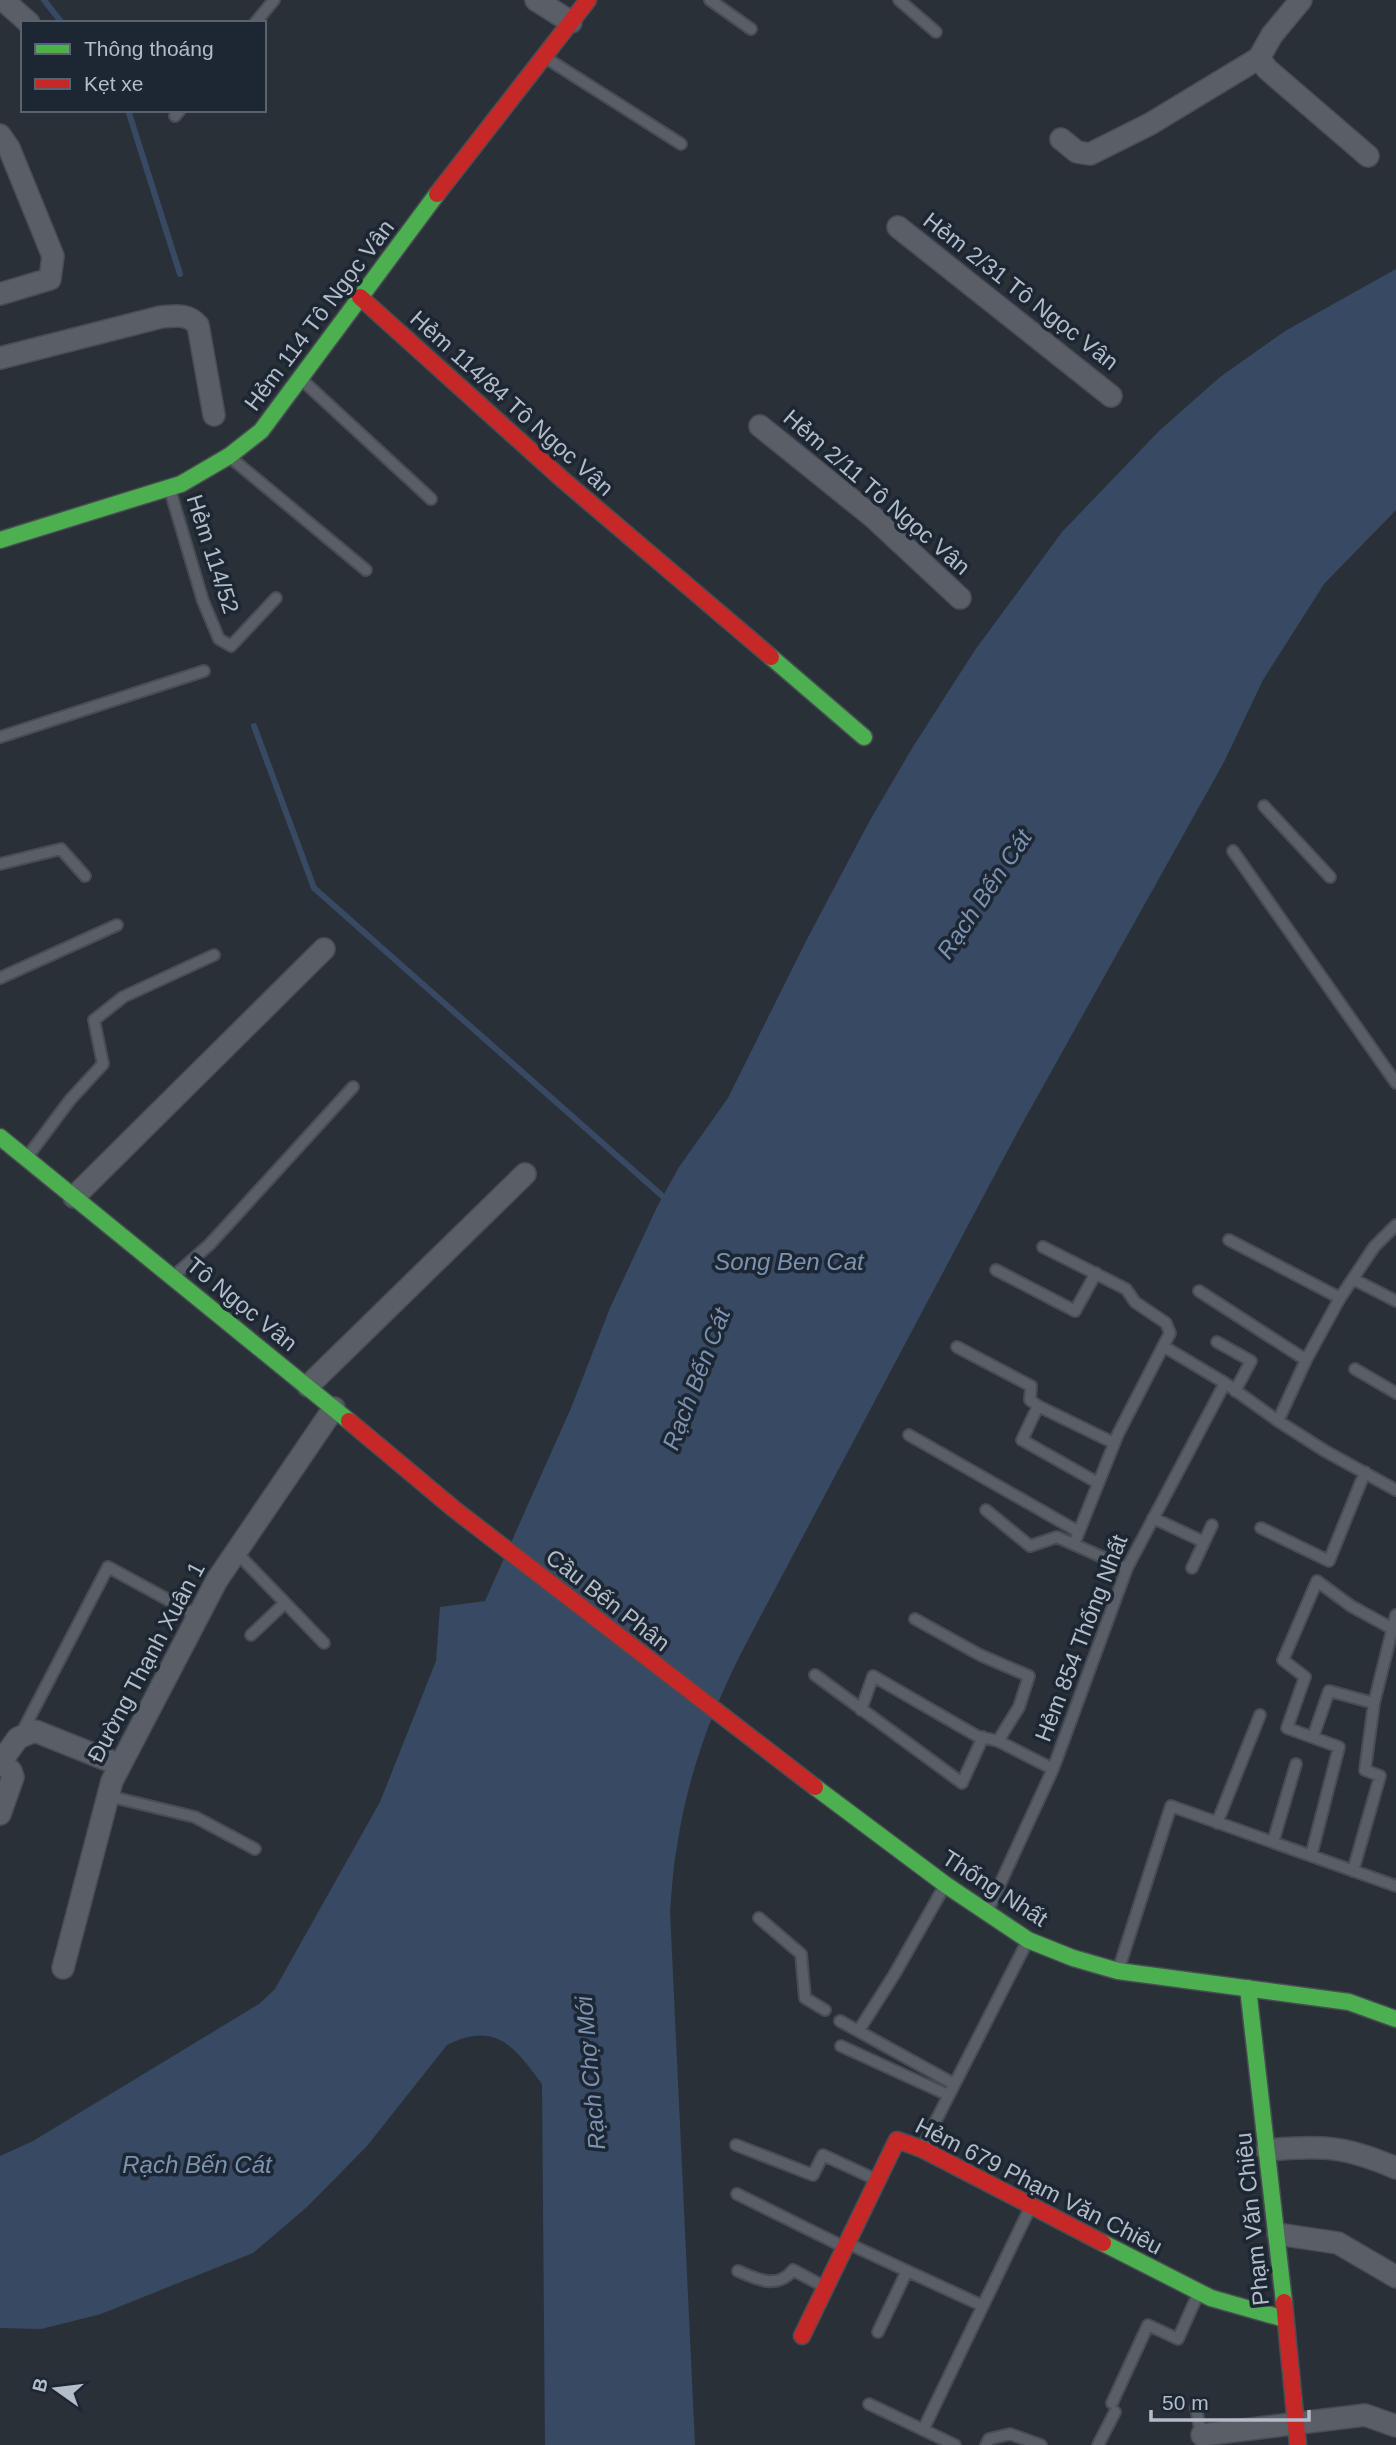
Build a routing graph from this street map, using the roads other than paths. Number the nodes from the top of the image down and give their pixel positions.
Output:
1 (3, 0) edge
2 (274, 0) edge
3 (536, 0) edge
4 (588, 0) edge
5 (710, 0) edge
6 (899, 0) edge
7 (1301, 0) edge
8 (27, 21) edge
9 (257, 21) edge
10 (571, 22) junction
11 (751, 29) dead end
12 (936, 32) dead end
13 (544, 56) junction
14 (1259, 58) junction
15 (1061, 139) dead end
16 (681, 144) dead end
17 (3, 145) edge
18 (1368, 156) dead end
19 (898, 227) dead end
20 (0, 295) edge
21 (360, 297) junction
22 (0, 358) edge
23 (300, 378) junction
24 (1111, 396) dead end
25 (214, 415) dead end
26 (760, 426) dead end
27 (229, 456) junction
28 (170, 487) junction
29 (430, 499) dead end
30 (0, 540) edge
31 (366, 570) dead end
32 (276, 598) dead end
33 (960, 598) dead end
34 (204, 671) dead end
35 (0, 737) edge
36 (864, 737) dead end
37 (1264, 806) dead end
38 (1234, 850) dead end
39 (0, 864) edge
40 (85, 876) dead end
41 (1330, 877) dead end
42 (117, 925) dead end
43 (324, 949) dead end
44 (214, 955) dead end
45 (0, 978) edge
46 (1396, 1083) edge
47 (354, 1087) dead end
48 (0, 1137) edge
49 (26, 1158) junction
50 (525, 1174) dead end
51 (74, 1197) junction
52 (1396, 1225) edge
53 (1229, 1240) dead end
54 (1043, 1247) dead end
55 (996, 1270) dead end
56 (1096, 1273) junction
57 (173, 1277) junction
58 (1353, 1279) junction
59 (1199, 1291) dead end
60 (1340, 1298) junction
61 (1396, 1301) edge
62 (1217, 1342) dead end
63 (957, 1346) dead end
64 (1163, 1346) junction
65 (1306, 1360) junction
66 (1355, 1368) dead end
67 (1225, 1383) junction
68 (308, 1387) junction
69 (1235, 1391) junction
70 (1396, 1393) edge
71 (1038, 1406) junction
72 (334, 1408) junction
73 (1278, 1421) junction
74 (909, 1435) dead end
75 (1114, 1443) junction
76 (1365, 1472) junction
77 (1098, 1483) junction
78 (1396, 1490) edge
79 (454, 1509) joint
80 (986, 1510) dead end
81 (1153, 1518) junction
82 (1212, 1525) dead end
83 (1261, 1528) dead end
84 (1079, 1532) junction
85 (1204, 1542) junction
86 (1074, 1544) junction
87 (236, 1552) junction
88 (1127, 1568) junction
89 (1192, 1568) dead end
90 (285, 1603) junction
91 (1396, 1615) edge
92 (198, 1616) junction
93 (915, 1619) dead end
94 (1393, 1633) edge
95 (251, 1635) dead end
96 (324, 1643) dead end
97 (816, 1675) dead end
98 (1374, 1703) junction
99 (861, 1710) junction
100 (1259, 1715) dead end
101 (733, 1726) joint
102 (983, 1737) junction
103 (1313, 1737) junction
104 (19, 1738) junction
105 (998, 1741) junction
106 (1, 1762) edge
107 (1296, 1764) dead end
108 (120, 1765) junction
109 (1053, 1769) junction
110 (108, 1796) junction
111 (0, 1814) edge
112 (1217, 1823) junction
113 (1273, 1842) junction
114 (255, 1849) dead end
115 (1311, 1856) junction
116 (1353, 1871) junction
117 (946, 1885) junction
118 (1396, 1886) edge
119 (987, 1913) junction
120 (759, 1918) dead end
121 (1028, 1940) junction
122 (63, 1968) dead end
123 (1118, 1971) junction
124 (1248, 1988) junction
125 (825, 2010) dead end
126 (1396, 2019) edge
127 (840, 2021) dead end
128 (859, 2030) junction
129 (841, 2046) dead end
130 (954, 2084) junction
131 (948, 2095) junction
132 (736, 2145) dead end
133 (922, 2149) junction
134 (1267, 2150) junction
135 (1396, 2168) edge
136 (877, 2180) junction
137 (737, 2194) dead end
138 (1031, 2207) junction
139 (1278, 2234) junction
140 (846, 2246) junction
141 (738, 2271) dead end
142 (907, 2271) junction
143 (1396, 2277) edge
144 (826, 2287) junction
145 (1199, 2291) junction
146 (983, 2306) junction
147 (1285, 2319) junction
148 (878, 2332) dead end
149 (802, 2336) dead end
150 (869, 2404) dead end
151 (1196, 2408) dead end
152 (1396, 2426) edge
153 (923, 2430) junction
154 (1297, 2435) edge
155 (1202, 2440) edge
156 (955, 2445) edge
157 (986, 2445) edge
158 (1041, 2445) edge
159 (1098, 2445) edge

1 - 8 street
2 - 9 lane
3 - 10 street
4 - 10 street, Hẻm 114 Tô Ngọc Vân
5 - 11 lane
6 - 12 lane
7 - 14 street
10 - 13 street, Hẻm 114 Tô Ngọc Vân
13 - 16 lane
13 - 21 street, Hẻm 114 Tô Ngọc Vân
14 - 15 street
14 - 18 street
17 - 20 street
19 - 24 street, Hẻm 2/31 Tô Ngọc Vân
21 - 23 street, Hẻm 114 Tô Ngọc Vân
21 - 36 street, Hẻm 114/84 Tô Ngọc Vân
22 - 25 street
23 - 27 street, Hẻm 114 Tô Ngọc Vân
23 - 29 lane
26 - 33 street, Hẻm 2/11 Tô Ngọc Vân
27 - 28 street, Hẻm 114 Tô Ngọc Vân
27 - 31 lane
28 - 30 street, Hẻm 114 Tô Ngọc Vân
28 - 32 lane, Hẻm 114/52
34 - 35 lane
37 - 41 lane
38 - 46 lane
39 - 40 lane
42 - 45 lane
43 - 51 street
44 - 49 lane
47 - 57 lane
48 - 49 street, Tô Ngọc Vân
49 - 51 street, Tô Ngọc Vân
50 - 68 street
51 - 57 street, Tô Ngọc Vân
52 - 58 lane
53 - 60 lane
54 - 56 lane
55 - 56 lane
56 - 64 lane
57 - 68 street, Tô Ngọc Vân
58 - 60 lane
58 - 61 lane
59 - 65 lane
60 - 65 lane
62 - 69 lane
63 - 71 lane
64 - 67 lane
64 - 75 lane
65 - 73 lane
66 - 70 lane
67 - 69 lane
67 - 81 lane, Hẻm 854 Thống Nhất
68 - 72 street, Tô Ngọc Vân
69 - 73 lane
71 - 75 lane
71 - 77 lane
72 - 79 street, Tô Ngọc Vân
72 - 87 street, Đường Thạnh Xuân 1
73 - 76 lane
74 - 84 lane
75 - 77 lane
76 - 78 lane
76 - 83 lane
77 - 84 lane
79 - 101 street, Cầu Bến Phân
80 - 86 lane
81 - 85 lane
81 - 88 lane, Hẻm 854 Thống Nhất
82 - 85 lane
84 - 86 lane
85 - 89 lane
86 - 88 lane
87 - 90 lane
87 - 92 street, Đường Thạnh Xuân 1
88 - 109 lane, Hẻm 854 Thống Nhất
90 - 95 lane
90 - 96 lane
91 - 94 lane
92 - 104 lane
92 - 108 street, Đường Thạnh Xuân 1
93 - 105 lane
94 - 98 lane
94 - 103 lane
97 - 99 lane
98 - 103 lane
98 - 116 lane
99 - 102 lane
99 - 102 lane
100 - 112 lane
101 - 117 street, Thống Nhất
102 - 105 lane
103 - 115 lane
104 - 106 street
104 - 108 street
105 - 109 lane
106 - 111 street
107 - 113 lane
108 - 110 street, Đường Thạnh Xuân 1
109 - 119 lane, Hẻm 854 Thống Nhất
110 - 114 lane
110 - 122 street, Đường Thạnh Xuân 1
112 - 113 lane
112 - 123 lane
113 - 115 lane
115 - 116 lane
116 - 118 lane
117 - 119 street, Thống Nhất
117 - 128 lane
119 - 121 street, Thống Nhất
120 - 125 lane
121 - 123 street, Thống Nhất
121 - 130 lane
123 - 124 street, Thống Nhất
124 - 126 street, Thống Nhất
124 - 134 street, Phạm Văn Chiêu
127 - 128 lane
128 - 130 lane
129 - 131 lane
130 - 131 lane
131 - 133 lane
132 - 136 lane
133 - 136 street, Hẻm 679 Phạm Văn Chiêu
133 - 138 street, Hẻm 679 Phạm Văn Chiêu
134 - 135 street
134 - 139 street, Phạm Văn Chiêu
136 - 140 street, Hẻm 679 Phạm Văn Chiêu
137 - 140 lane
138 - 145 street, Hẻm 679 Phạm Văn Chiêu
138 - 146 lane
139 - 143 street
139 - 147 street, Phạm Văn Chiêu
140 - 142 lane
140 - 144 street, Hẻm 679 Phạm Văn Chiêu
141 - 144 lane
142 - 146 lane
142 - 148 lane
144 - 149 street, Hẻm 679 Phạm Văn Chiêu
145 - 147 street, Hẻm 679 Phạm Văn Chiêu
145 - 159 lane
146 - 153 lane
147 - 154 street, Phạm Văn Chiêu
150 - 153 lane
151 - 155 lane
152 - 154 street
153 - 156 lane
154 - 155 street
157 - 158 lane

